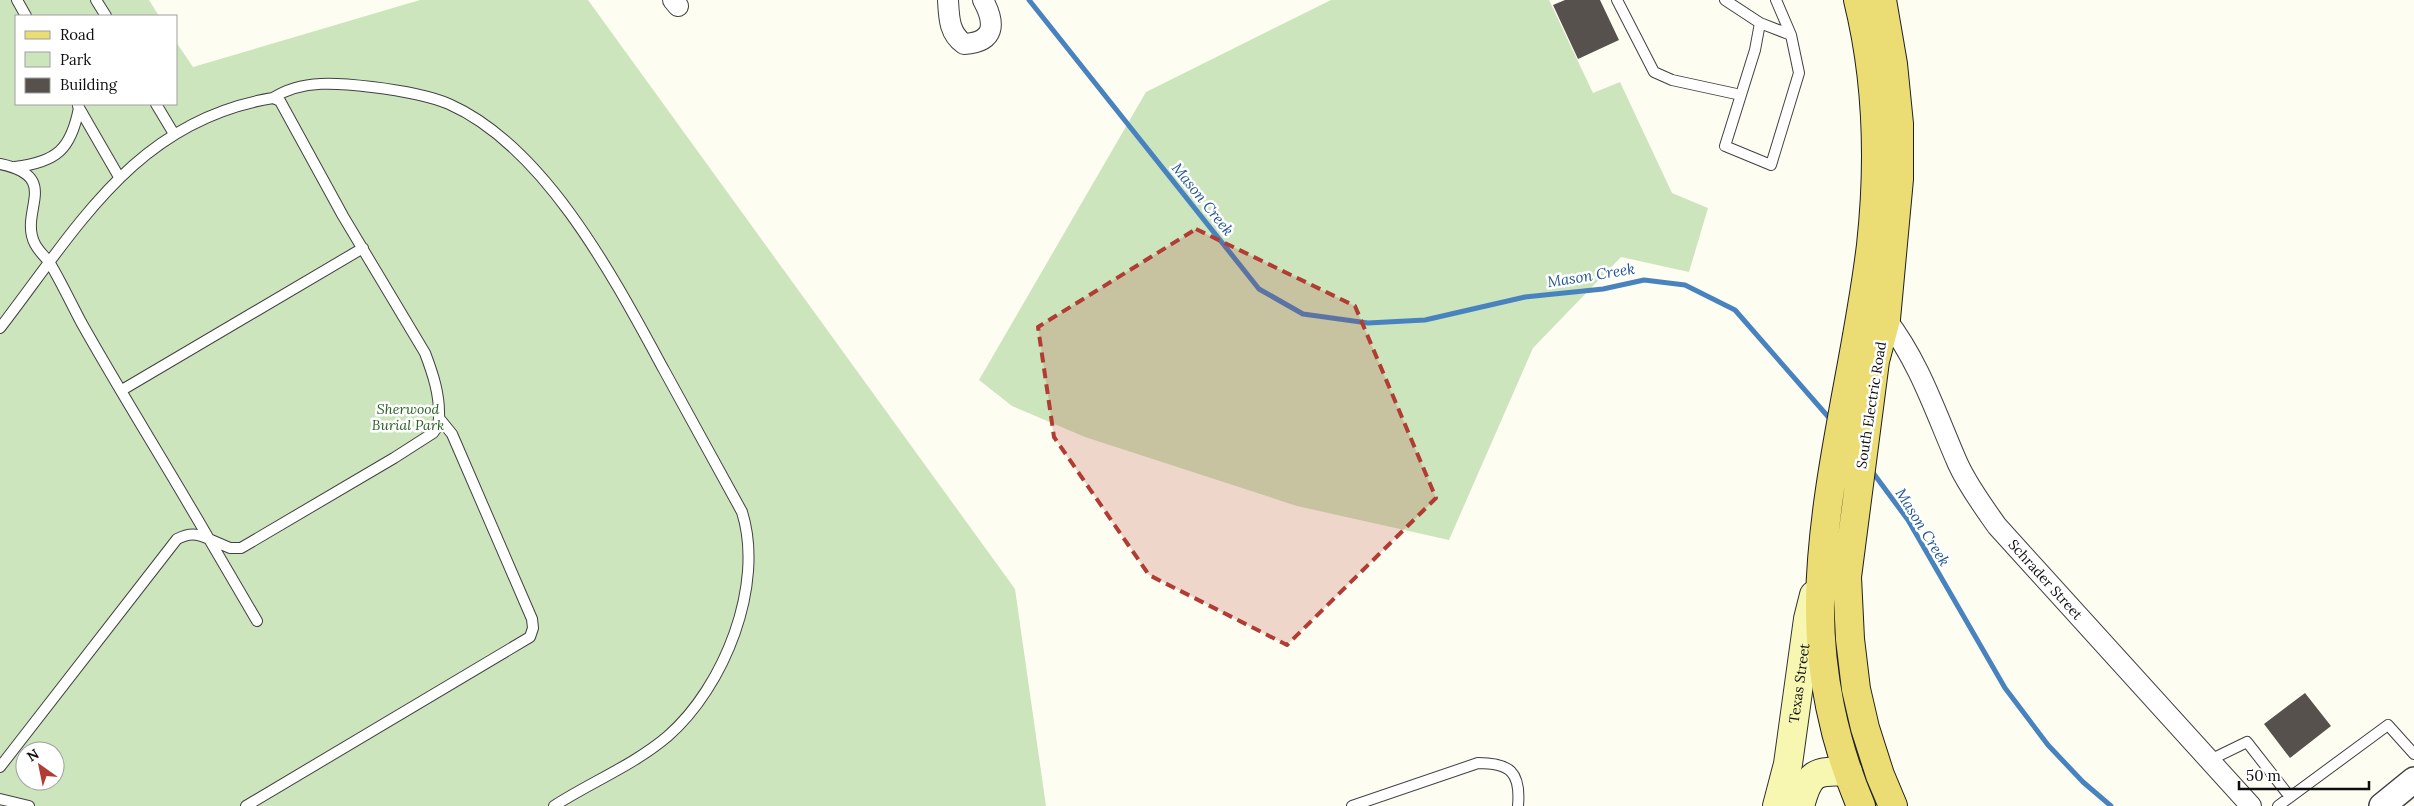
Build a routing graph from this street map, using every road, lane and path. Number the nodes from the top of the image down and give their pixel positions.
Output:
1 (17, 0) edge
2 (96, 0) edge
3 (948, 0) edge
4 (983, 0) edge
5 (1617, 0) edge
6 (1725, 0) edge
7 (1776, 0) edge
8 (1858, 0) edge
9 (1882, 0) edge
10 (25, 15) edge
11 (105, 15) edge
12 (1760, 23) junction
13 (1791, 35) junction
14 (1741, 95) junction
15 (273, 98) junction
16 (157, 105) edge
17 (78, 106) edge
18 (174, 134) junction
19 (0, 164) edge
20 (15, 167) junction
21 (119, 176) junction
22 (363, 248) junction
23 (50, 263) junction
24 (1886, 319) junction
25 (0, 328) edge
26 (122, 390) junction
27 (439, 418) junction
28 (209, 539) junction
29 (1822, 559) junction
30 (257, 621) dead end
31 (2414, 754) edge
32 (2210, 760) junction
33 (0, 768) edge
34 (1848, 772) junction
35 (2414, 780) edge
36 (2290, 797) junction
37 (0, 799) edge
38 (29, 806) edge
39 (246, 806) edge
40 (554, 806) edge
41 (1352, 806) edge
42 (1518, 806) edge
43 (1777, 806) edge
44 (1800, 806) edge
45 (1861, 806) edge
46 (1894, 806) edge
47 (2251, 806) edge
48 (2278, 806) edge
49 (2382, 806) edge

1 - 10 lane
2 - 11 lane
3 - 4 street
5 - 14 lane
6 - 12 lane
7 - 13 lane
8 - 29 main road, South Electric Road
9 - 24 main road, South Electric Road
12 - 13 lane
12 - 14 lane
13 - 14 lane
15 - 18 lane
15 - 22 lane
15 - 40 lane
16 - 18 lane
17 - 20 lane
17 - 21 lane
18 - 21 lane
19 - 20 lane
20 - 23 lane
21 - 23 lane
22 - 26 lane
22 - 27 lane
23 - 25 lane
23 - 26 lane
24 - 32 street, Schrader Street
24 - 46 main road, South Electric Road
26 - 28 lane
27 - 28 lane
27 - 39 lane
28 - 30 lane
28 - 33 lane
29 - 34 main road, South Electric Road
29 - 43 main road, Texas Street
31 - 36 lane
32 - 36 lane
32 - 47 street, Schrader Street
34 - 44 main road
34 - 45 main road, South Electric Road
35 - 49 street
36 - 48 lane
37 - 38 lane
41 - 42 lane

